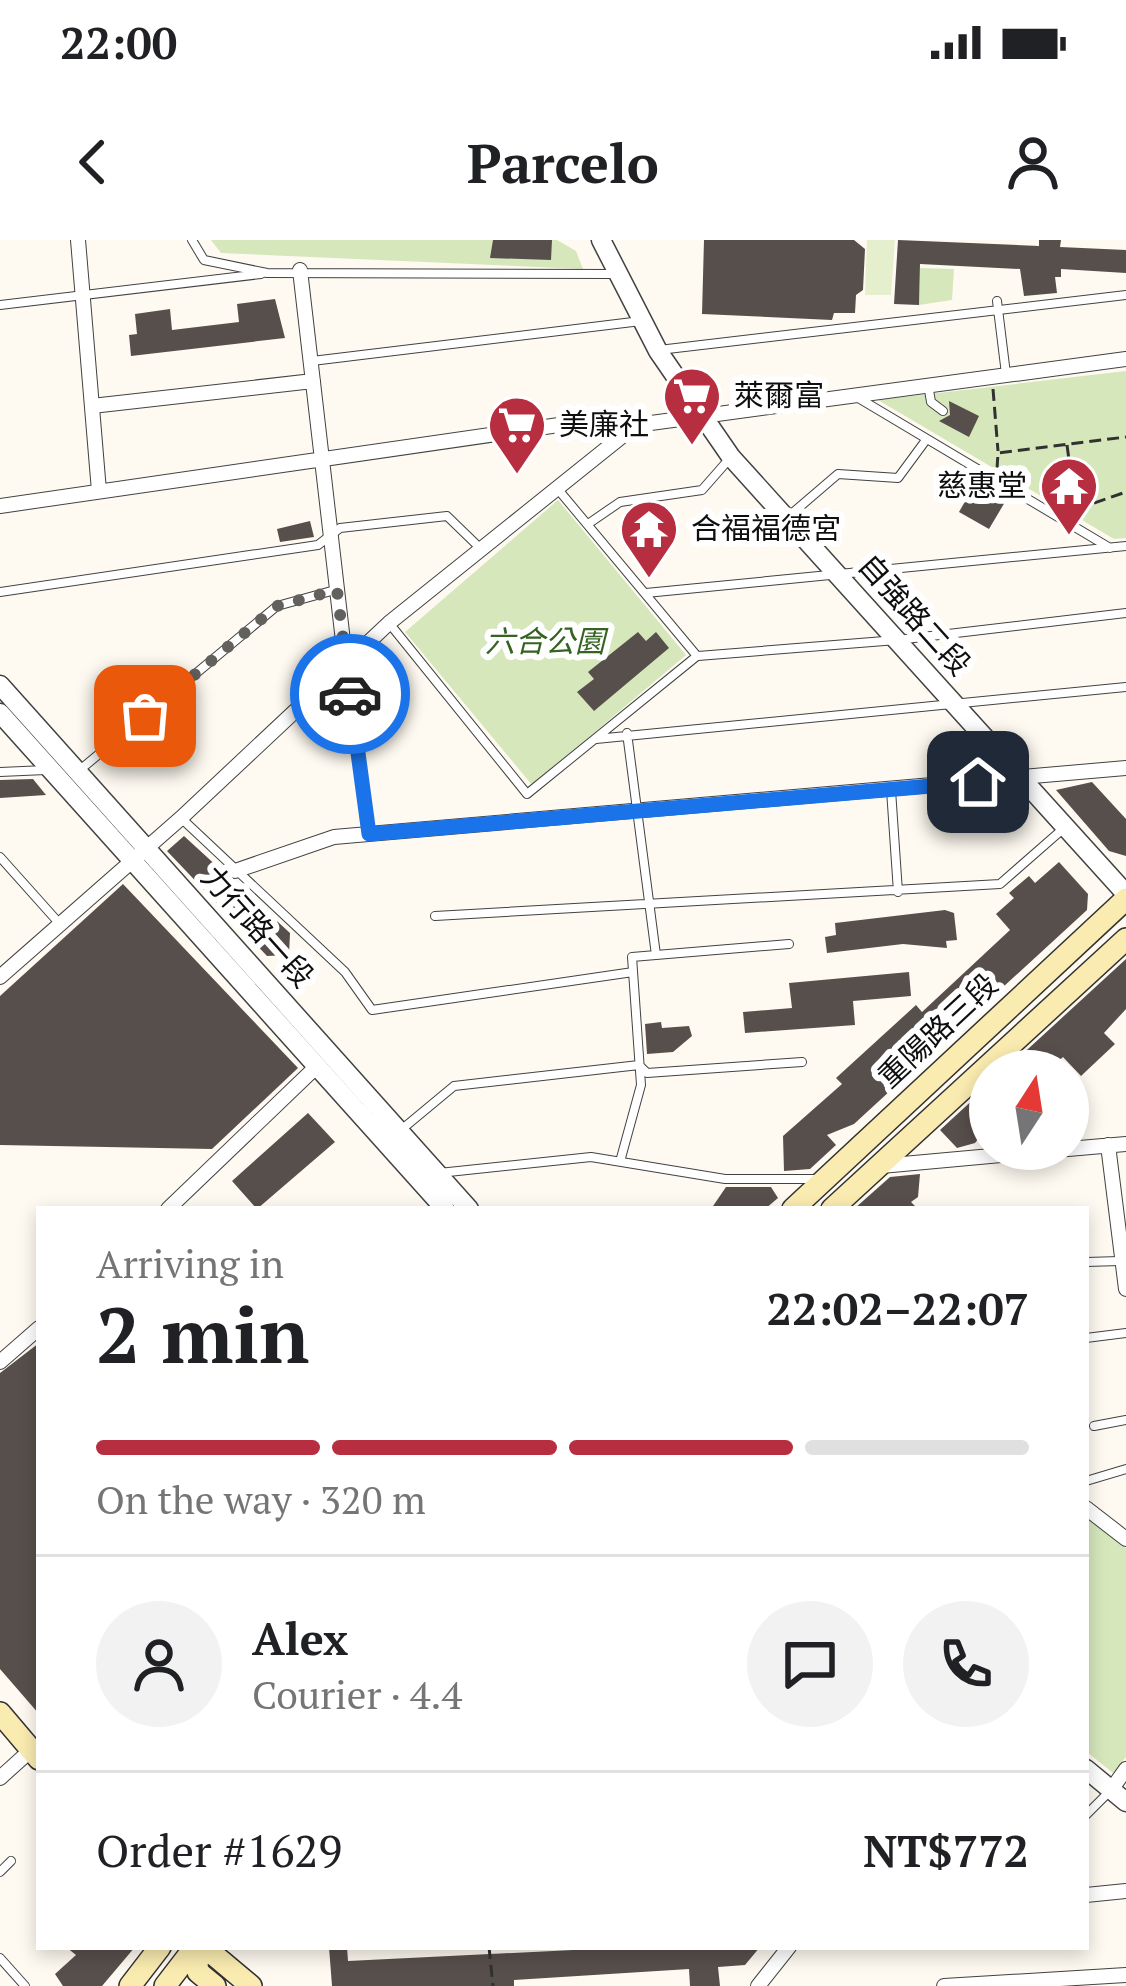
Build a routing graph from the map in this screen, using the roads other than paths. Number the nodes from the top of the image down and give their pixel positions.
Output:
1 (78, 240) edge
2 (192, 240) edge
3 (602, 240) edge
4 (300, 270) junction
5 (267, 273) junction
6 (616, 274) junction
7 (1126, 295) edge
8 (84, 297) junction
9 (998, 301) dead end
10 (0, 305) edge
11 (999, 313) junction
12 (641, 321) junction
13 (658, 350) junction
14 (1126, 359) edge
15 (311, 362) junction
16 (999, 375) junction
17 (313, 381) junction
18 (928, 384) junction
19 (853, 395) junction
20 (92, 406) junction
21 (943, 411) dead end
22 (700, 416) junction
23 (636, 425) junction
24 (926, 440) junction
25 (321, 456) junction
26 (731, 457) junction
27 (556, 487) junction
28 (99, 491) junction
29 (0, 506) edge
30 (786, 518) junction
31 (588, 524) junction
32 (329, 536) junction
33 (1126, 546) edge
34 (480, 548) junction
35 (1110, 548) junction
36 (834, 572) junction
37 (337, 590) junction
38 (0, 592) edge
39 (646, 593) junction
40 (1126, 613) edge
41 (389, 623) junction
42 (897, 640) junction
43 (697, 656) junction
44 (346, 667) junction
45 (0, 686) edge
46 (1126, 687) edge
47 (956, 706) junction
48 (0, 713) edge
49 (627, 733) junction
50 (596, 739) junction
51 (1126, 768) edge
52 (50, 770) junction
53 (79, 771) junction
54 (0, 772) edge
55 (1021, 778) junction
56 (892, 790) junction
57 (634, 811) junction
58 (181, 818) junction
59 (1065, 827) junction
60 (369, 834) junction
61 (139, 853) junction
62 (0, 857) edge
63 (235, 871) junction
64 (898, 892) junction
65 (1126, 897) edge
66 (648, 906) junction
67 (435, 916) dead end
68 (59, 923) junction
69 (1126, 939) edge
70 (789, 944) dead end
71 (656, 955) junction
72 (634, 972) junction
73 (1, 975) edge
74 (802, 1062) dead end
75 (639, 1066) junction
76 (316, 1067) junction
77 (393, 1137) junction
78 (1126, 1144) edge
79 (1108, 1145) junction
80 (1089, 1147) edge
81 (621, 1158) junction
82 (969, 1158) edge
83 (876, 1166) junction
84 (438, 1174) junction
85 (823, 1179) junction
86 (171, 1206) edge
87 (443, 1206) edge
88 (466, 1206) edge
89 (796, 1206) edge
90 (835, 1206) edge
91 (1122, 1225) edge
92 (1089, 1262) edge
93 (1124, 1262) edge
94 (1126, 1289) edge
95 (36, 1331) edge
96 (1126, 1333) edge
97 (1089, 1338) edge
98 (0, 1362) edge
99 (1126, 1420) edge
100 (1094, 1426) dead end
101 (1126, 1469) edge
102 (1089, 1480) edge
103 (1089, 1510) edge
104 (1126, 1518) edge
105 (1120, 1534) edge
106 (0, 1713) edge
107 (35, 1754) edge
108 (1126, 1769) edge
109 (1089, 1771) edge
110 (0, 1778) edge
111 (1119, 1796) edge
112 (1089, 1813) edge
113 (11, 1862) dead end
114 (0, 1872) edge
115 (1126, 1892) edge
116 (1089, 1894) edge
117 (158, 1950) edge
118 (193, 1950) edge
119 (195, 1950) edge
120 (203, 1950) edge
121 (787, 1950) edge
122 (0, 1958) edge
123 (1126, 1975) edge
124 (25, 1986) edge
125 (130, 1986) edge
126 (165, 1986) edge
127 (215, 1986) edge
128 (251, 1986) edge
129 (758, 1986) edge
130 (944, 1986) edge

1 - 8 street
2 - 5 lane
3 - 6 street, 自強路二段
4 - 5 lane
4 - 6 lane
4 - 15 street
5 - 8 lane
6 - 12 street, 自強路二段
7 - 11 lane
8 - 10 lane
8 - 20 street
9 - 11 lane
11 - 13 lane
11 - 16 lane
12 - 13 street, 自強路二段
12 - 15 lane
13 - 22 street, 自強路二段
14 - 16 street
15 - 17 street
16 - 18 street
17 - 20 street
17 - 25 street
18 - 19 street
18 - 21 lane
19 - 22 street
19 - 24 lane
20 - 28 street
22 - 23 street
22 - 26 street, 自強路二段
23 - 25 street
23 - 27 street
24 - 30 lane
24 - 35 lane
25 - 28 street
25 - 32 street
26 - 30 street, 自強路二段
26 - 31 lane
27 - 31 lane
27 - 34 street
28 - 29 street
30 - 36 street, 自強路二段
31 - 39 lane
32 - 34 lane
32 - 37 street
32 - 38 lane
33 - 35 lane
34 - 41 street
35 - 36 lane
36 - 39 lane
36 - 42 street, 自強路二段
37 - 44 street
37 - 53 lane
39 - 43 lane
40 - 42 lane
41 - 44 street
41 - 50 lane
42 - 43 lane
42 - 47 street, 自強路二段
43 - 50 lane
44 - 58 street
44 - 60 lane
45 - 53 street, 力行路一段
46 - 47 lane
47 - 49 lane
47 - 55 street, 自強路二段
48 - 52 street, 力行路一段
49 - 50 lane
49 - 57 lane
51 - 55 street
52 - 54 lane
52 - 61 street, 力行路一段
53 - 61 street, 力行路一段
55 - 56 street
55 - 59 street, 自強路二段
56 - 57 street
56 - 64 lane
57 - 60 street
57 - 66 lane
58 - 61 street
58 - 63 lane
59 - 64 lane
59 - 65 street, 自強路二段
60 - 63 street
61 - 68 street
61 - 76 street, 力行路一段
61 - 77 street, 力行路一段
62 - 68 lane
63 - 72 lane
64 - 66 lane
65 - 85 main road, 重陽路三段
66 - 67 lane
66 - 71 lane
68 - 73 street
69 - 83 main road, 重陽路三段
70 - 71 lane
71 - 72 lane
72 - 75 lane
74 - 75 lane
75 - 77 lane
75 - 81 lane
76 - 77 street, 力行路一段
76 - 86 street
77 - 84 street, 力行路一段
77 - 87 street, 力行路一段
78 - 79 street
79 - 80 street
79 - 91 street
81 - 84 lane
81 - 85 lane
82 - 83 street
83 - 90 main road, 重陽路三段
84 - 88 street, 力行路一段
85 - 89 main road, 重陽路三段
91 - 93 street
92 - 93 lane
93 - 94 street
95 - 98 street
96 - 97 lane
99 - 100 lane
101 - 102 lane
103 - 105 street
104 - 105 street
106 - 107 main road
107 - 110 street
108 - 111 street
109 - 111 street
111 - 112 lane
113 - 114 lane
115 - 116 street
117 - 125 main road
118 - 126 main road
119 - 127 main road
120 - 128 main road
121 - 129 street
122 - 124 lane
123 - 130 street

